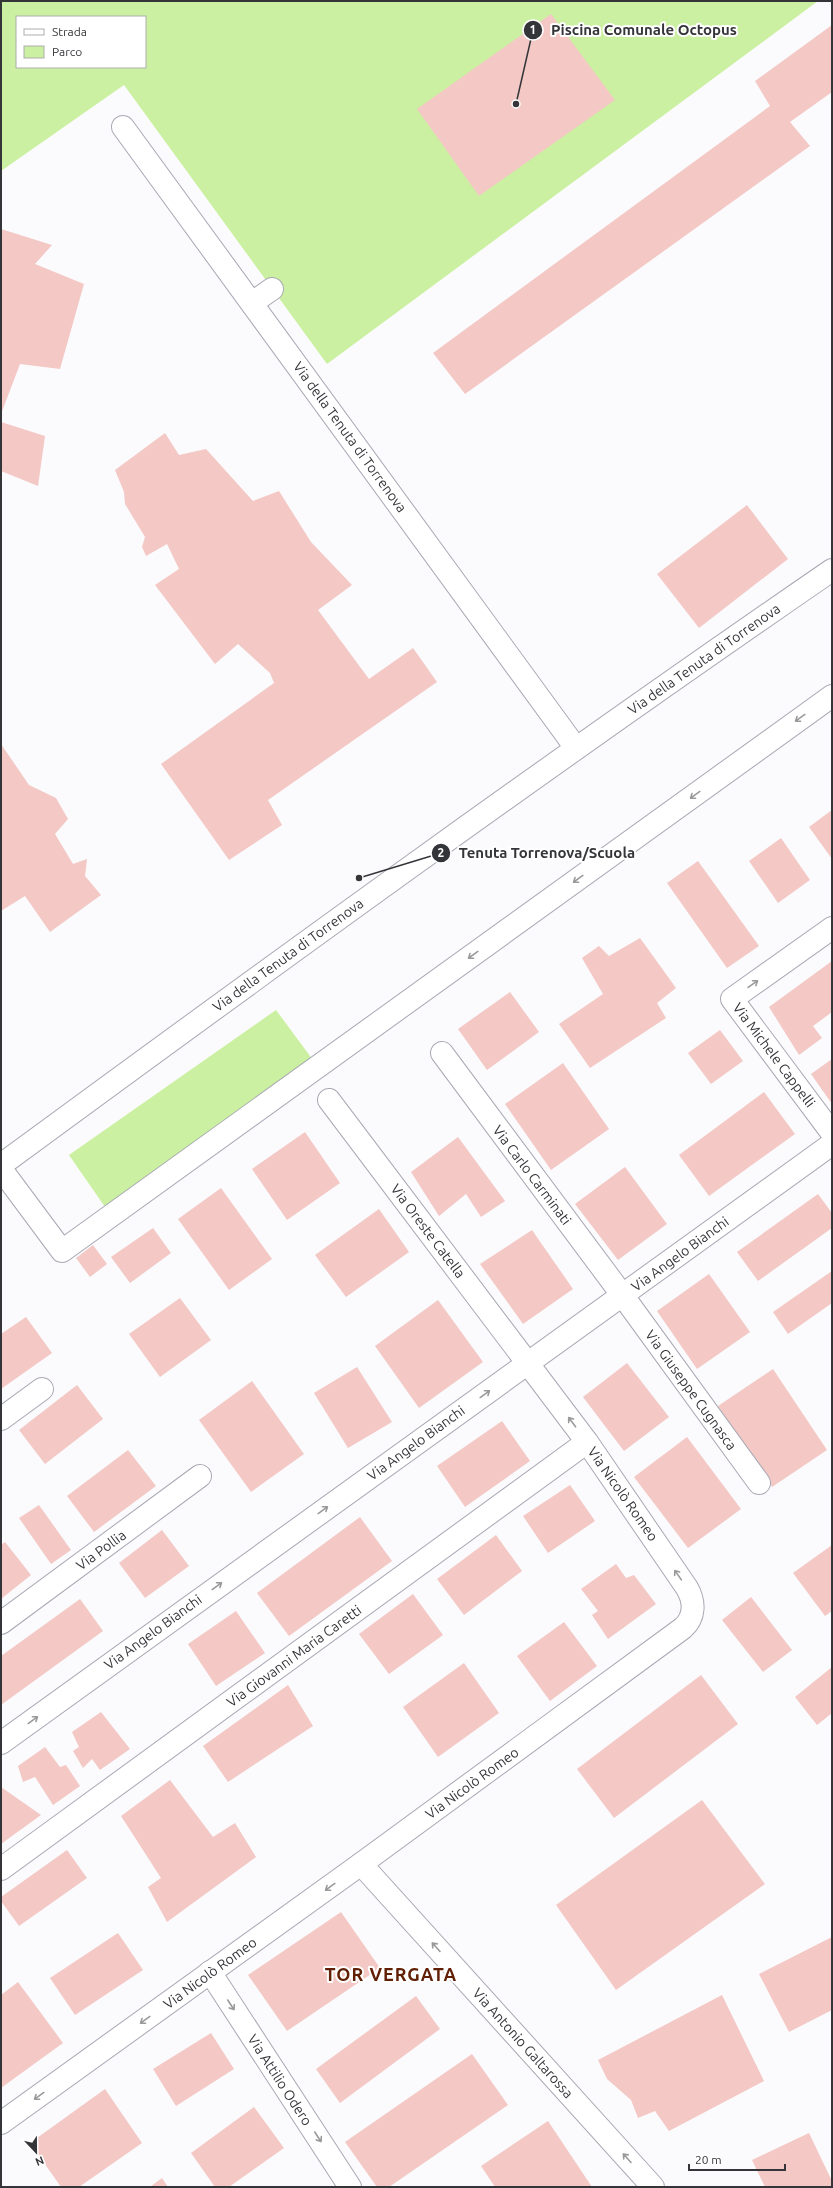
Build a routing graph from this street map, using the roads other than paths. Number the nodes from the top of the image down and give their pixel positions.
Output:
1 (123, 127) dead end
2 (272, 289) dead end
3 (252, 303) junction
4 (832, 570) edge
5 (832, 696) edge
6 (576, 748) junction
7 (832, 928) edge
8 (442, 1054) dead end
9 (329, 1100) dead end
10 (832, 1133) edge
11 (832, 1144) edge
12 (1, 1164) edge
13 (1, 1169) edge
14 (623, 1296) junction
15 (528, 1363) junction
16 (42, 1389) dead end
17 (1, 1419) edge
18 (587, 1442) junction
19 (200, 1476) dead end
20 (759, 1483) dead end
21 (1, 1624) edge
22 (1, 1743) edge
23 (361, 1864) junction
24 (1, 1869) edge
25 (210, 1972) junction
26 (1, 2123) edge
27 (350, 2187) edge
28 (651, 2187) edge

1 - 3 street, Via della Tenuta di Torrenova
2 - 3 street
3 - 6 street, Via della Tenuta di Torrenova
4 - 6 street, Via della Tenuta di Torrenova
5 -> 13 street
6 - 12 street, Via della Tenuta di Torrenova
10 -> 7 street, Via Michele Cappelli
8 - 14 street, Via Carlo Carminati
9 - 15 street, Via Oreste Catella
11 - 14 street, Via Angelo Bianchi
14 - 15 street, Via Angelo Bianchi
14 - 20 street, Via Giuseppe Cugnasca
18 -> 15 street, Via Nicolò Romeo
22 -> 15 street, Via Angelo Bianchi
16 - 17 street
23 -> 18 street, Via Nicolò Romeo
18 - 24 street, Via Giovanni Maria Caretti
19 - 21 street, Via Pollia
23 -> 25 street, Via Nicolò Romeo
28 -> 23 street, Via Antonio Galtarossa
25 -> 26 street, Via Nicolò Romeo
25 -> 27 street, Via Attilio Odero

